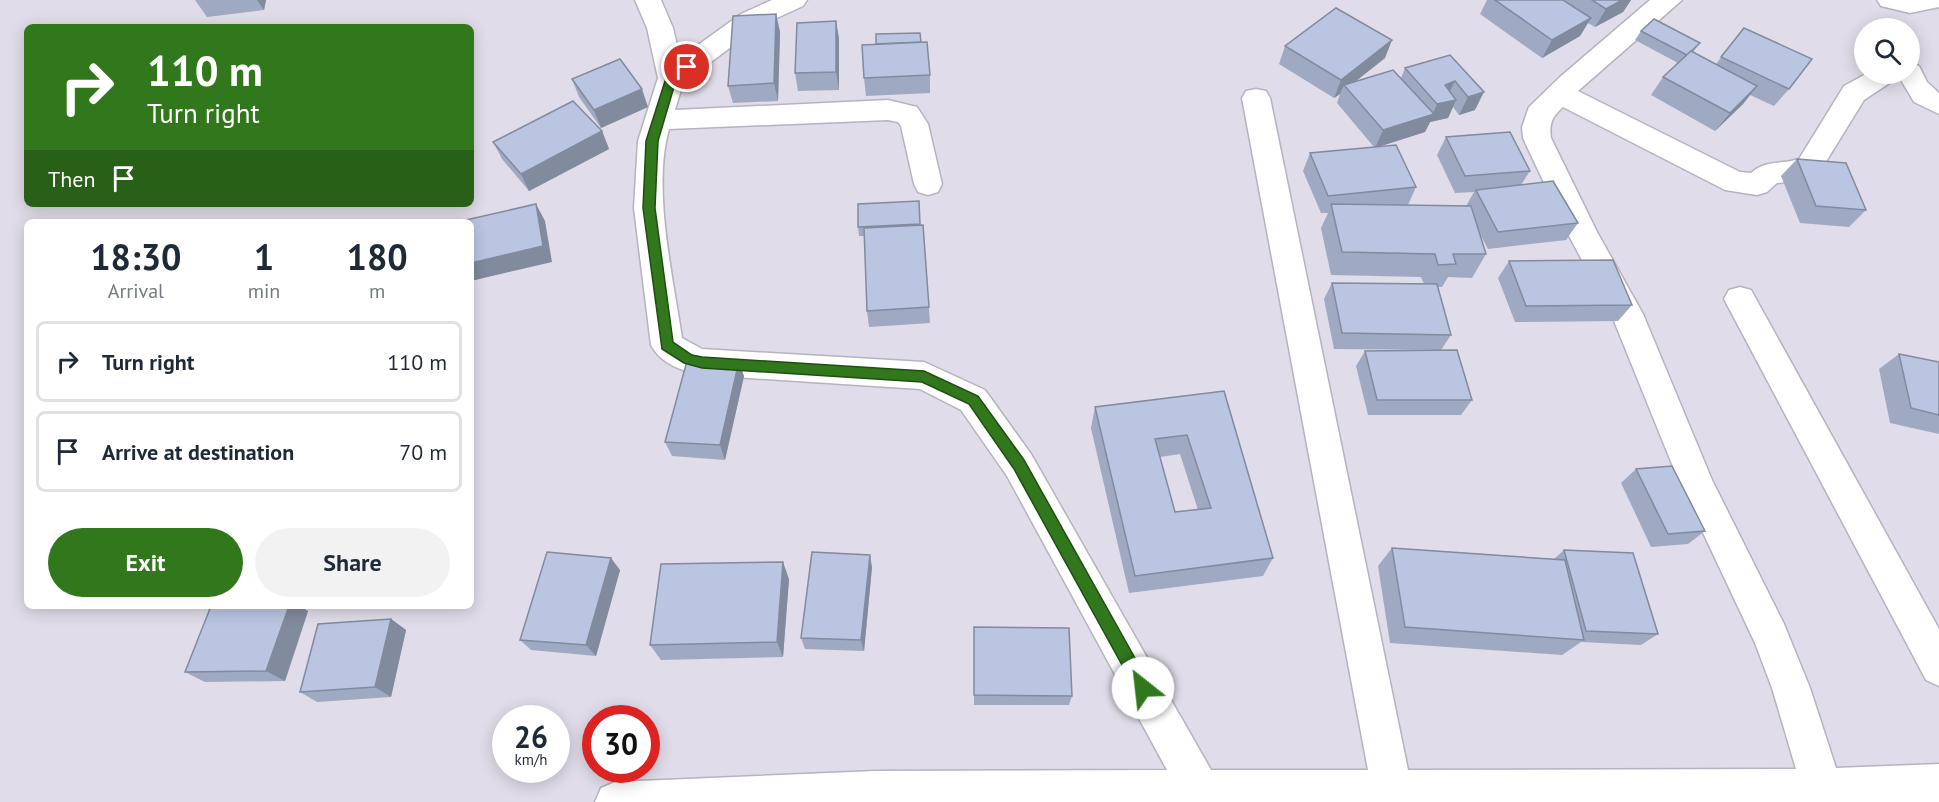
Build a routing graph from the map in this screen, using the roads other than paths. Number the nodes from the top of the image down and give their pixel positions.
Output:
1 (648, 0) edge
2 (794, 0) edge
3 (1669, 0) edge
4 (1935, 0) edge
5 (1903, 11) edge
6 (671, 78) junction
7 (1869, 84) edge
8 (1913, 84) edge
9 (1560, 94) junction
10 (1256, 98) dead end
11 (1939, 104) edge
12 (658, 120) junction
13 (928, 184) dead end
14 (1740, 299) dead end
15 (1939, 667) edge
16 (1939, 784) edge
17 (1822, 789) junction
18 (1200, 790) junction
19 (1392, 790) junction
20 (615, 802) edge

1 - 6 street
2 - 6 street
3 - 9 street
4 - 5 street
6 - 12 street
7 - 9 street
8 - 11 street
9 - 17 street
10 - 19 street
12 - 13 street
12 - 18 street
14 - 15 street
16 - 17 street
17 - 19 street
18 - 19 street
18 - 20 street

